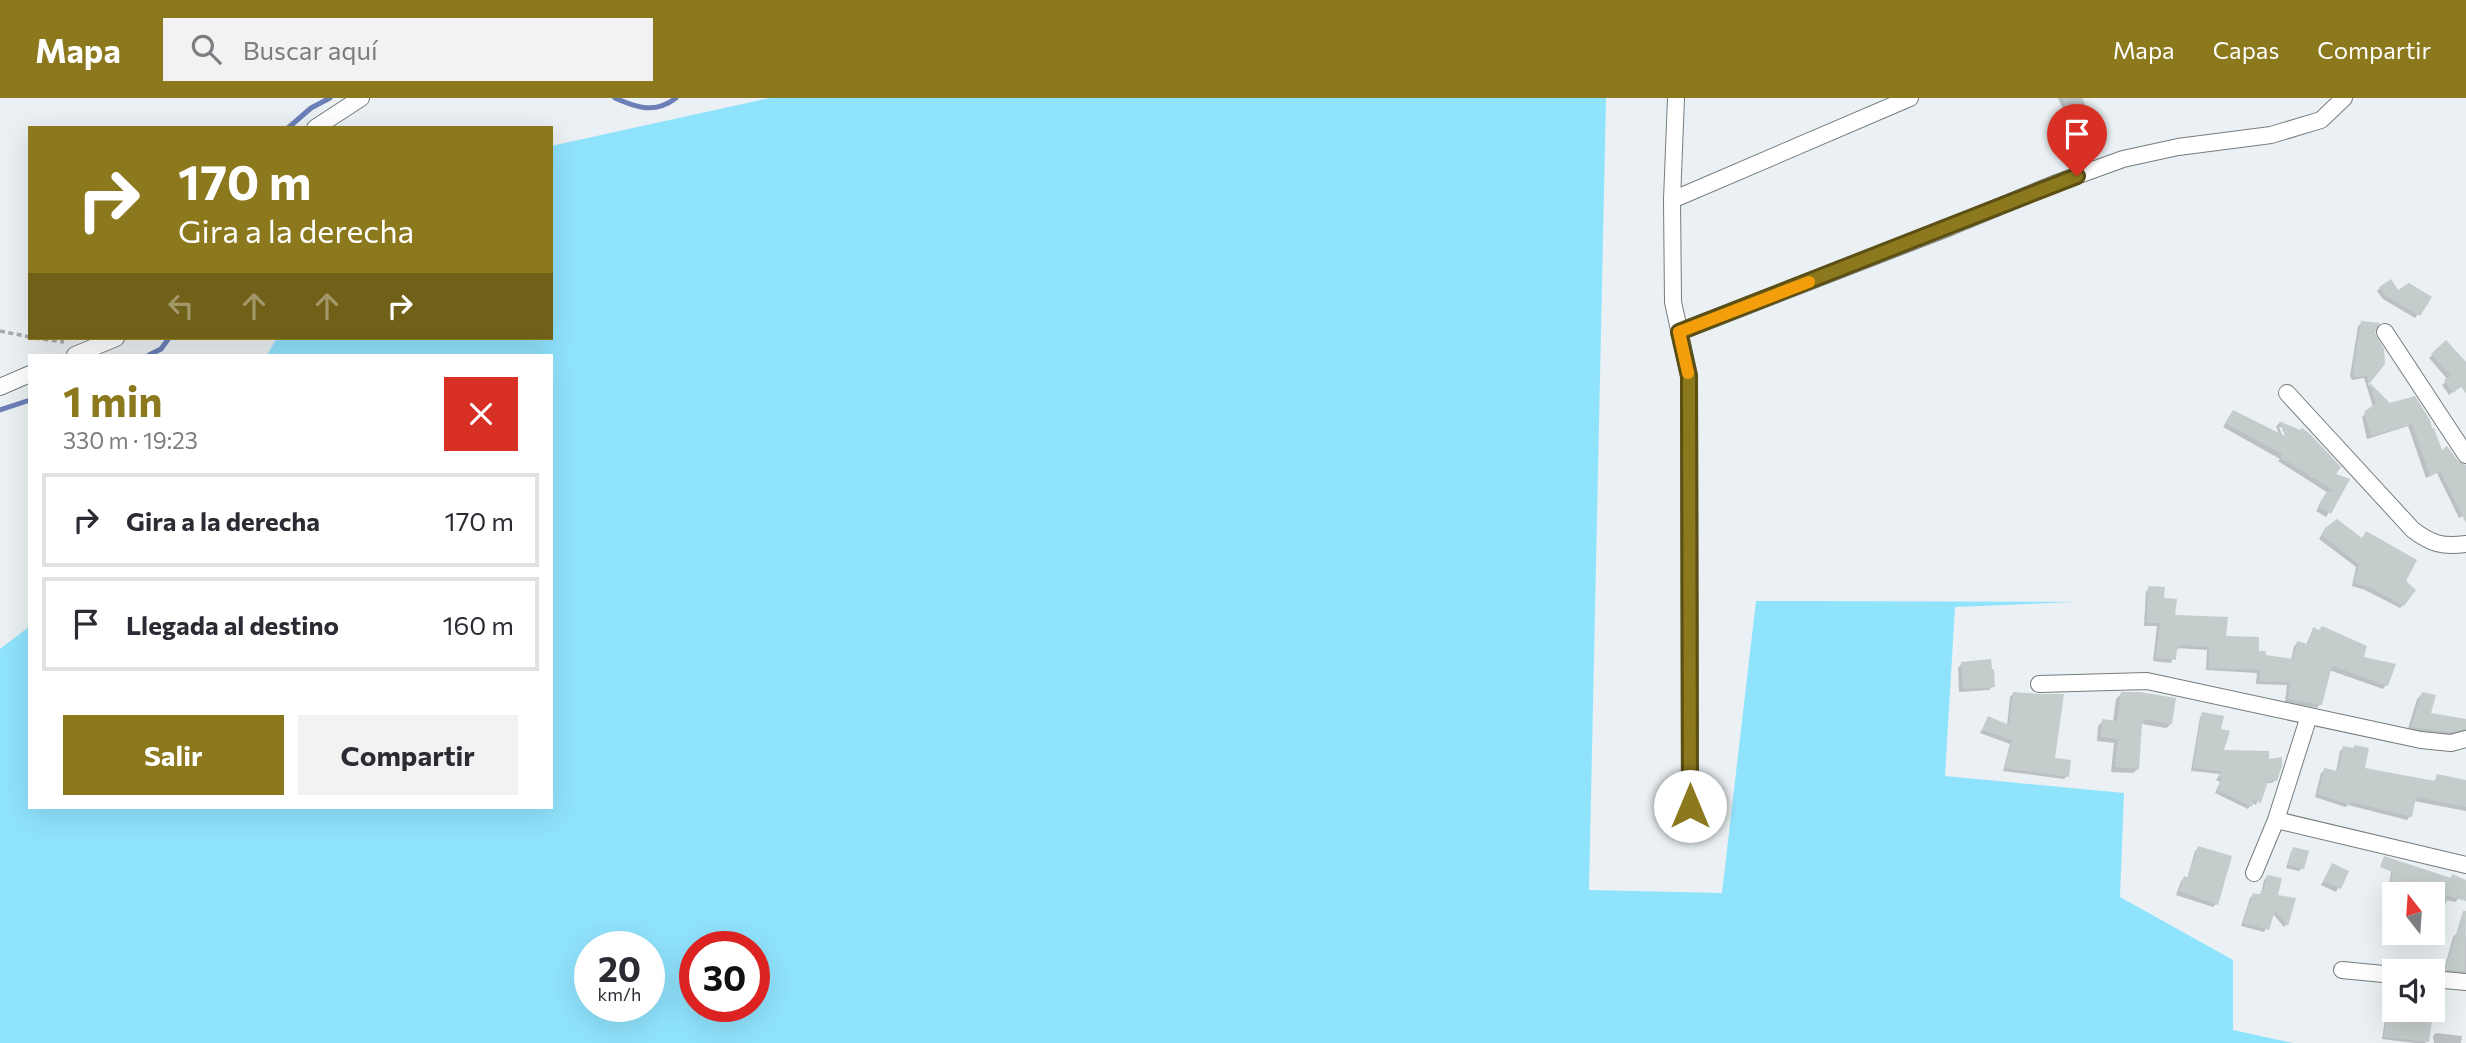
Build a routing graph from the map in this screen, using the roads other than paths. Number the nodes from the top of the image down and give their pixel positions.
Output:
1 (361, 98) edge
2 (1676, 98) edge
3 (1910, 98) edge
4 (2344, 98) edge
5 (318, 126) edge
6 (1672, 200) junction
7 (1679, 332) junction
8 (2385, 332) dead end
9 (111, 340) edge
10 (77, 354) edge
11 (28, 375) edge
12 (0, 387) edge
13 (2287, 393) dead end
14 (2466, 455) edge
15 (2466, 544) edge
16 (2039, 684) dead end
17 (2309, 716) junction
18 (2464, 740) edge
19 (1690, 806) dead end
20 (2276, 820) junction
21 (2466, 865) edge
22 (2254, 873) dead end
23 (2342, 970) dead end
24 (2382, 974) edge
25 (2445, 980) edge
26 (2466, 982) edge

1 - 5 street
2 - 6 street
3 - 6 street
4 - 7 street
6 - 7 street
7 - 19 street
8 - 14 street
9 - 10 street
11 - 12 street
13 - 15 street
16 - 17 street
17 - 18 street
17 - 20 street
20 - 21 street
20 - 22 street
23 - 24 street
25 - 26 street

